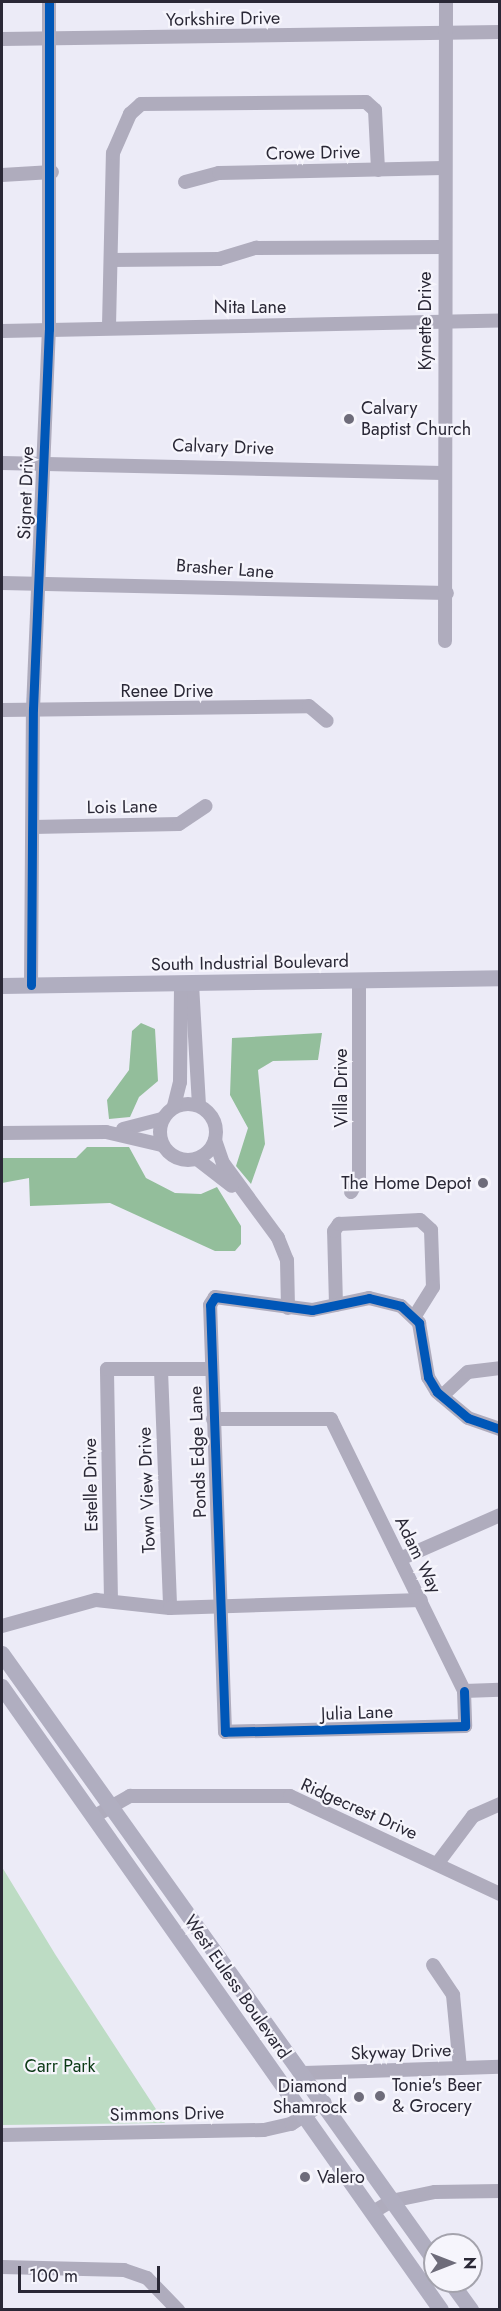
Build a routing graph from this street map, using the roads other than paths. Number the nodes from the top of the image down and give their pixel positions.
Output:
1 (49, 2) edge
2 (446, 2) edge
3 (500, 32) edge
4 (445, 33) junction
5 (49, 38) junction
6 (2, 39) edge
7 (443, 168) junction
8 (378, 170) junction
9 (52, 172) junction
10 (2, 175) edge
11 (185, 182) dead end
12 (443, 247) junction
13 (111, 260) junction
14 (500, 321) edge
15 (442, 323) junction
16 (109, 326) junction
17 (49, 329) junction
18 (2, 331) edge
19 (45, 462) junction
20 (2, 463) edge
21 (443, 473) junction
22 (39, 582) junction
23 (2, 583) edge
24 (447, 592) junction
25 (445, 640) dead end
26 (33, 709) junction
27 (2, 710) edge
28 (327, 721) dead end
29 (206, 806) dead end
30 (33, 827) junction
31 (500, 978) edge
32 (359, 981) junction
33 (186, 984) junction
34 (2, 986) edge
35 (31, 986) junction
36 (174, 1106) junction
37 (199, 1106) junction
38 (162, 1119) junction
39 (106, 1132) junction
40 (2, 1133) edge
41 (215, 1140) junction
42 (162, 1145) junction
43 (196, 1159) junction
44 (351, 1192) dead end
45 (243, 1194) junction
46 (336, 1305) junction
47 (288, 1308) junction
48 (414, 1318) junction
49 (500, 1368) edge
50 (212, 1369) junction
51 (161, 1370) junction
52 (442, 1396) junction
53 (213, 1419) junction
54 (500, 1429) edge
55 (500, 1515) edge
56 (400, 1559) junction
57 (421, 1600) junction
58 (111, 1601) junction
59 (219, 1607) junction
60 (170, 1608) junction
61 (2, 1626) edge
62 (2, 1654) edge
63 (2, 1687) edge
64 (500, 1690) edge
65 (464, 1691) junction
66 (222, 1725) joint
67 (109, 1804) junction
68 (500, 1804) edge
69 (93, 1817) junction
70 (437, 1864) junction
71 (500, 1894) edge
72 (433, 1965) dead end
73 (500, 2067) edge
74 (460, 2068) junction
75 (304, 2073) junction
76 (325, 2102) junction
77 (303, 2118) junction
78 (2, 2135) edge
79 (500, 2191) edge
80 (391, 2201) junction
81 (373, 2212) junction
82 (423, 2245) edge
83 (2, 2267) edge
84 (459, 2293) edge
85 (178, 2310) edge
86 (441, 2310) edge
87 (471, 2310) edge

1 - 5 street, Signet Drive
2 - 4 street, Kynette Drive
3 - 4 street, Yorkshire Drive
4 - 5 street, Yorkshire Drive
4 - 7 street, Kynette Drive
5 - 6 street, Yorkshire Drive
5 - 9 street, Signet Drive
7 - 8 street, Crowe Drive
7 - 12 street, Kynette Drive
8 - 11 street, Crowe Drive
8 - 13 street
9 - 10 street
9 - 17 street, Signet Drive
12 - 13 street
12 - 15 street, Kynette Drive
13 - 16 street
14 - 15 street, Nita Lane
15 - 16 street, Nita Lane
15 - 21 street, Kynette Drive
16 - 17 street, Nita Lane
17 - 18 street, Nita Lane
17 - 19 street, Signet Drive
19 - 20 street, Calvary Drive
19 - 21 street, Calvary Drive
19 - 22 street, Signet Drive
21 - 24 street, Kynette Drive
22 - 23 street, Brasher Lane
22 - 24 street, Brasher Lane
22 - 26 street, Signet Drive
24 - 25 street, Kynette Drive
26 - 27 street, Renee Drive
26 - 28 street, Renee Drive
26 - 30 street, Signet Drive
29 - 30 street, Lois Lane
30 - 35 street, Signet Drive
31 - 32 main road, South Industrial Boulevard
32 - 33 main road, South Industrial Boulevard
32 - 44 street, Villa Drive
33 - 35 main road, South Industrial Boulevard
33 - 36 street
33 - 37 street
34 - 35 main road, South Industrial Boulevard
36 - 37 street
36 - 38 street
37 - 41 street
38 - 39 street
38 - 42 street
39 - 40 street
39 - 42 street
41 - 43 street
41 - 45 street
42 - 43 street
43 - 45 street
45 - 47 street
46 - 47 street
46 - 48 street
46 - 48 street
47 - 50 street, Ponds Edge Lane
48 - 52 street
49 - 52 street
50 - 51 street
50 - 53 street, Ponds Edge Lane
51 - 58 street, Estelle Drive
51 - 60 street, Town View Drive
52 - 54 street
53 - 56 street, Adam Way
53 - 59 street, Ponds Edge Lane
55 - 56 street
56 - 57 street, Adam Way
57 - 59 street
57 - 65 street, Adam Way
58 - 60 street
58 - 61 street
59 - 60 street
59 - 66 street, Ponds Edge Lane
62 - 67 main road, West Euless Boulevard
63 - 69 main road, West Euless Boulevard
64 - 65 street
65 - 66 street, Julia Lane
67 - 69 street, Ridgecrest Drive
67 - 70 street, Ridgecrest Drive
67 - 75 main road, West Euless Boulevard
68 - 70 street
69 - 77 main road, West Euless Boulevard
70 - 71 street, Ridgecrest Drive
72 - 74 street
73 - 74 street, Skyway Drive
74 - 75 street, Skyway Drive
75 - 76 main road, West Euless Boulevard
76 - 77 street, Simmons Drive
76 - 80 main road, West Euless Boulevard
77 - 78 street, Simmons Drive
77 - 81 main road, West Euless Boulevard
79 - 80 street
80 - 81 street
80 - 82 main road, West Euless Boulevard
81 - 86 main road, West Euless Boulevard
83 - 85 street
84 - 87 main road

